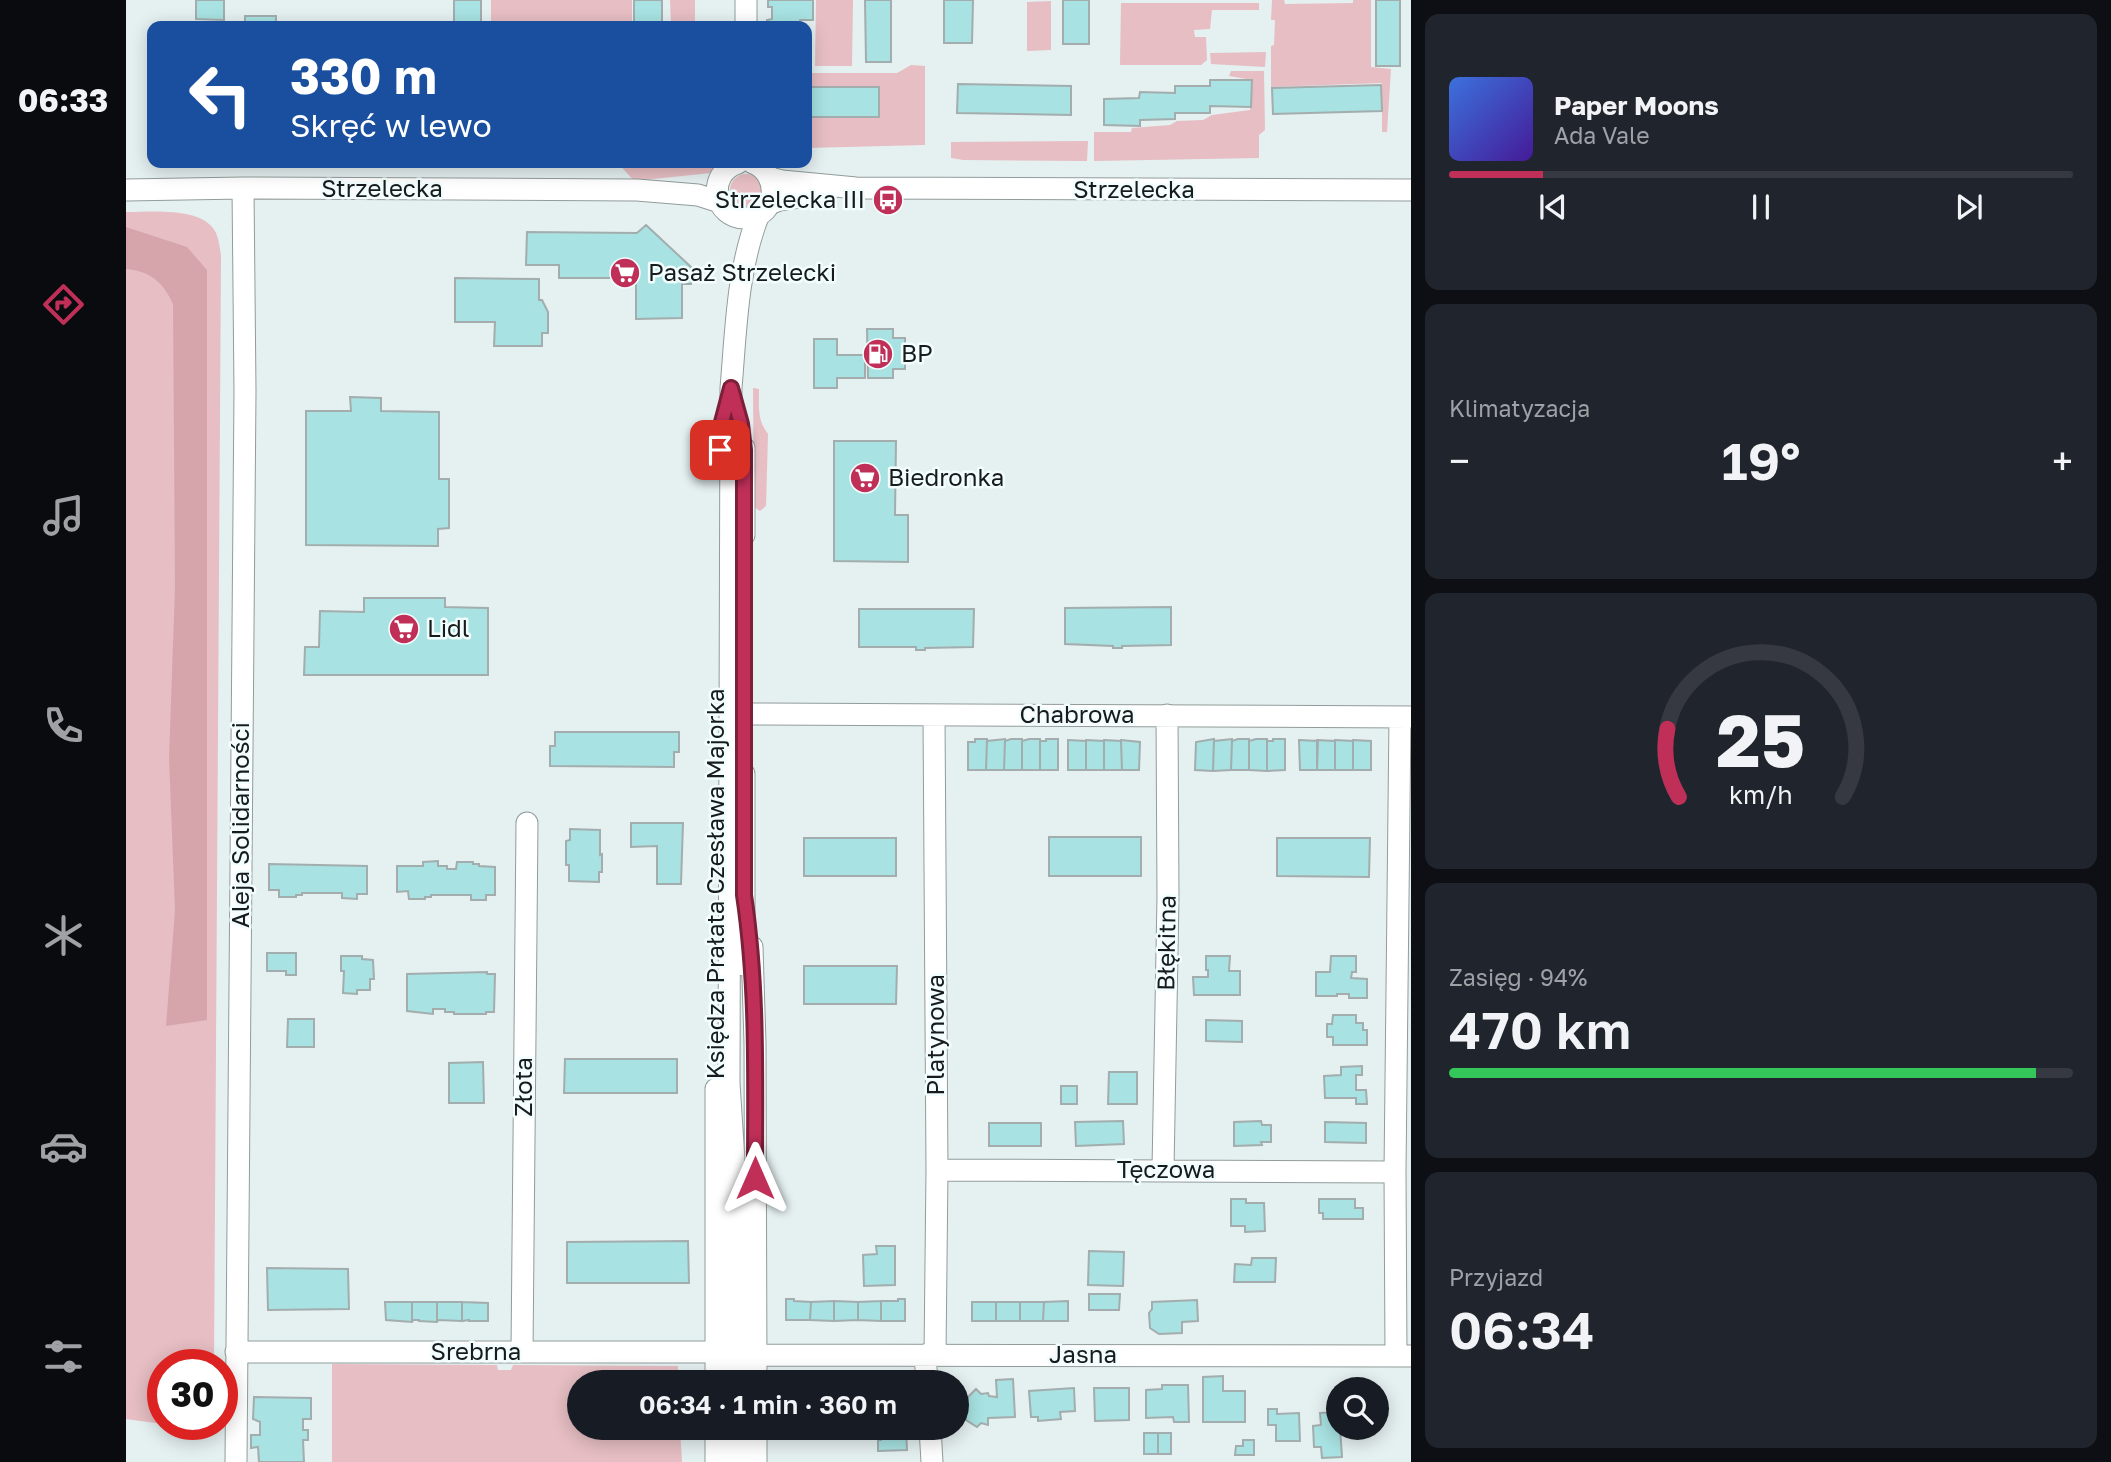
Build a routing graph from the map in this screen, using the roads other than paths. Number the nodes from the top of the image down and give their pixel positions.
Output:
1 (746, 0) edge
2 (746, 21) edge
3 (742, 168) edge
4 (744, 168) edge
5 (746, 168) edge
6 (748, 168) edge
7 (243, 188) junction
8 (856, 188) junction
9 (126, 190) edge
10 (637, 190) junction
11 (1411, 190) edge
12 (723, 207) junction
13 (764, 209) junction
14 (739, 295) junction
15 (731, 388) junction
16 (744, 714) junction
17 (934, 715) junction
18 (1167, 715) junction
19 (1405, 717) edge
20 (527, 823) dead end
21 (744, 895) junction
22 (937, 1170) junction
23 (1163, 1170) junction
24 (1395, 1172) junction
25 (735, 1176) junction
26 (236, 1349) edge
27 (238, 1352) edge
28 (522, 1352) junction
29 (716, 1352) junction
30 (755, 1355) junction
31 (930, 1355) junction
32 (1403, 1356) edge
33 (716, 1370) edge
34 (735, 1370) edge
35 (756, 1370) edge
36 (928, 1370) edge
37 (236, 1440) edge
38 (716, 1440) edge
39 (736, 1440) edge
40 (756, 1440) edge
41 (931, 1440) edge
42 (236, 1462) edge
43 (716, 1462) edge
44 (736, 1462) edge
45 (756, 1462) edge
46 (932, 1462) edge

1 - 2 street
3 - 10 street, Strzelecka
4 - 12 street
5 - 13 street
6 - 8 street, Strzelecka
7 - 9 street, Strzelecka
7 - 10 street, Strzelecka
7 - 26 street, Aleja Solidarności
8 - 11 street, Strzelecka
8 - 13 street, Strzelecka
10 - 12 street, Strzelecka
12 - 13 street
12 - 14 street, Księdza Prałata Czesława Majorka
13 - 14 street, Księdza Prałata Czesława Majorka
14 - 15 street, Księdza Prałata Czesława Majorka
15 - 16 street, Księdza Prałata Czesława Majorka
15 - 25 street, Księdza Prałata Czesława Majorka
15 - 29 street, Księdza Prałata Czesława Majorka
16 - 17 street, Chabrowa
16 - 21 street, Księdza Prałata Czesława Majorka
17 - 18 street, Chabrowa
17 - 22 street, Platynowa
18 - 19 street, Chabrowa
18 - 23 street, Błękitna
19 - 24 street
20 - 28 street, Złota
21 - 25 street, Księdza Prałata Czesława Majorka
21 - 30 street, Księdza Prałata Czesława Majorka
22 - 23 street, Tęczowa
22 - 31 street, Platynowa
23 - 24 street, Tęczowa
24 - 32 street
25 - 34 street, Księdza Prałata Czesława Majorka
27 - 28 street, Srebrna
28 - 29 street, Srebrna
29 - 33 street, Księdza Prałata Czesława Majorka
30 - 31 street, Jasna
30 - 35 street, Księdza Prałata Czesława Majorka
31 - 32 street, Jasna
31 - 36 street, Platynowa
37 - 42 street, Aleja Solidarności
38 - 43 street
39 - 44 street
40 - 45 street
41 - 46 street

